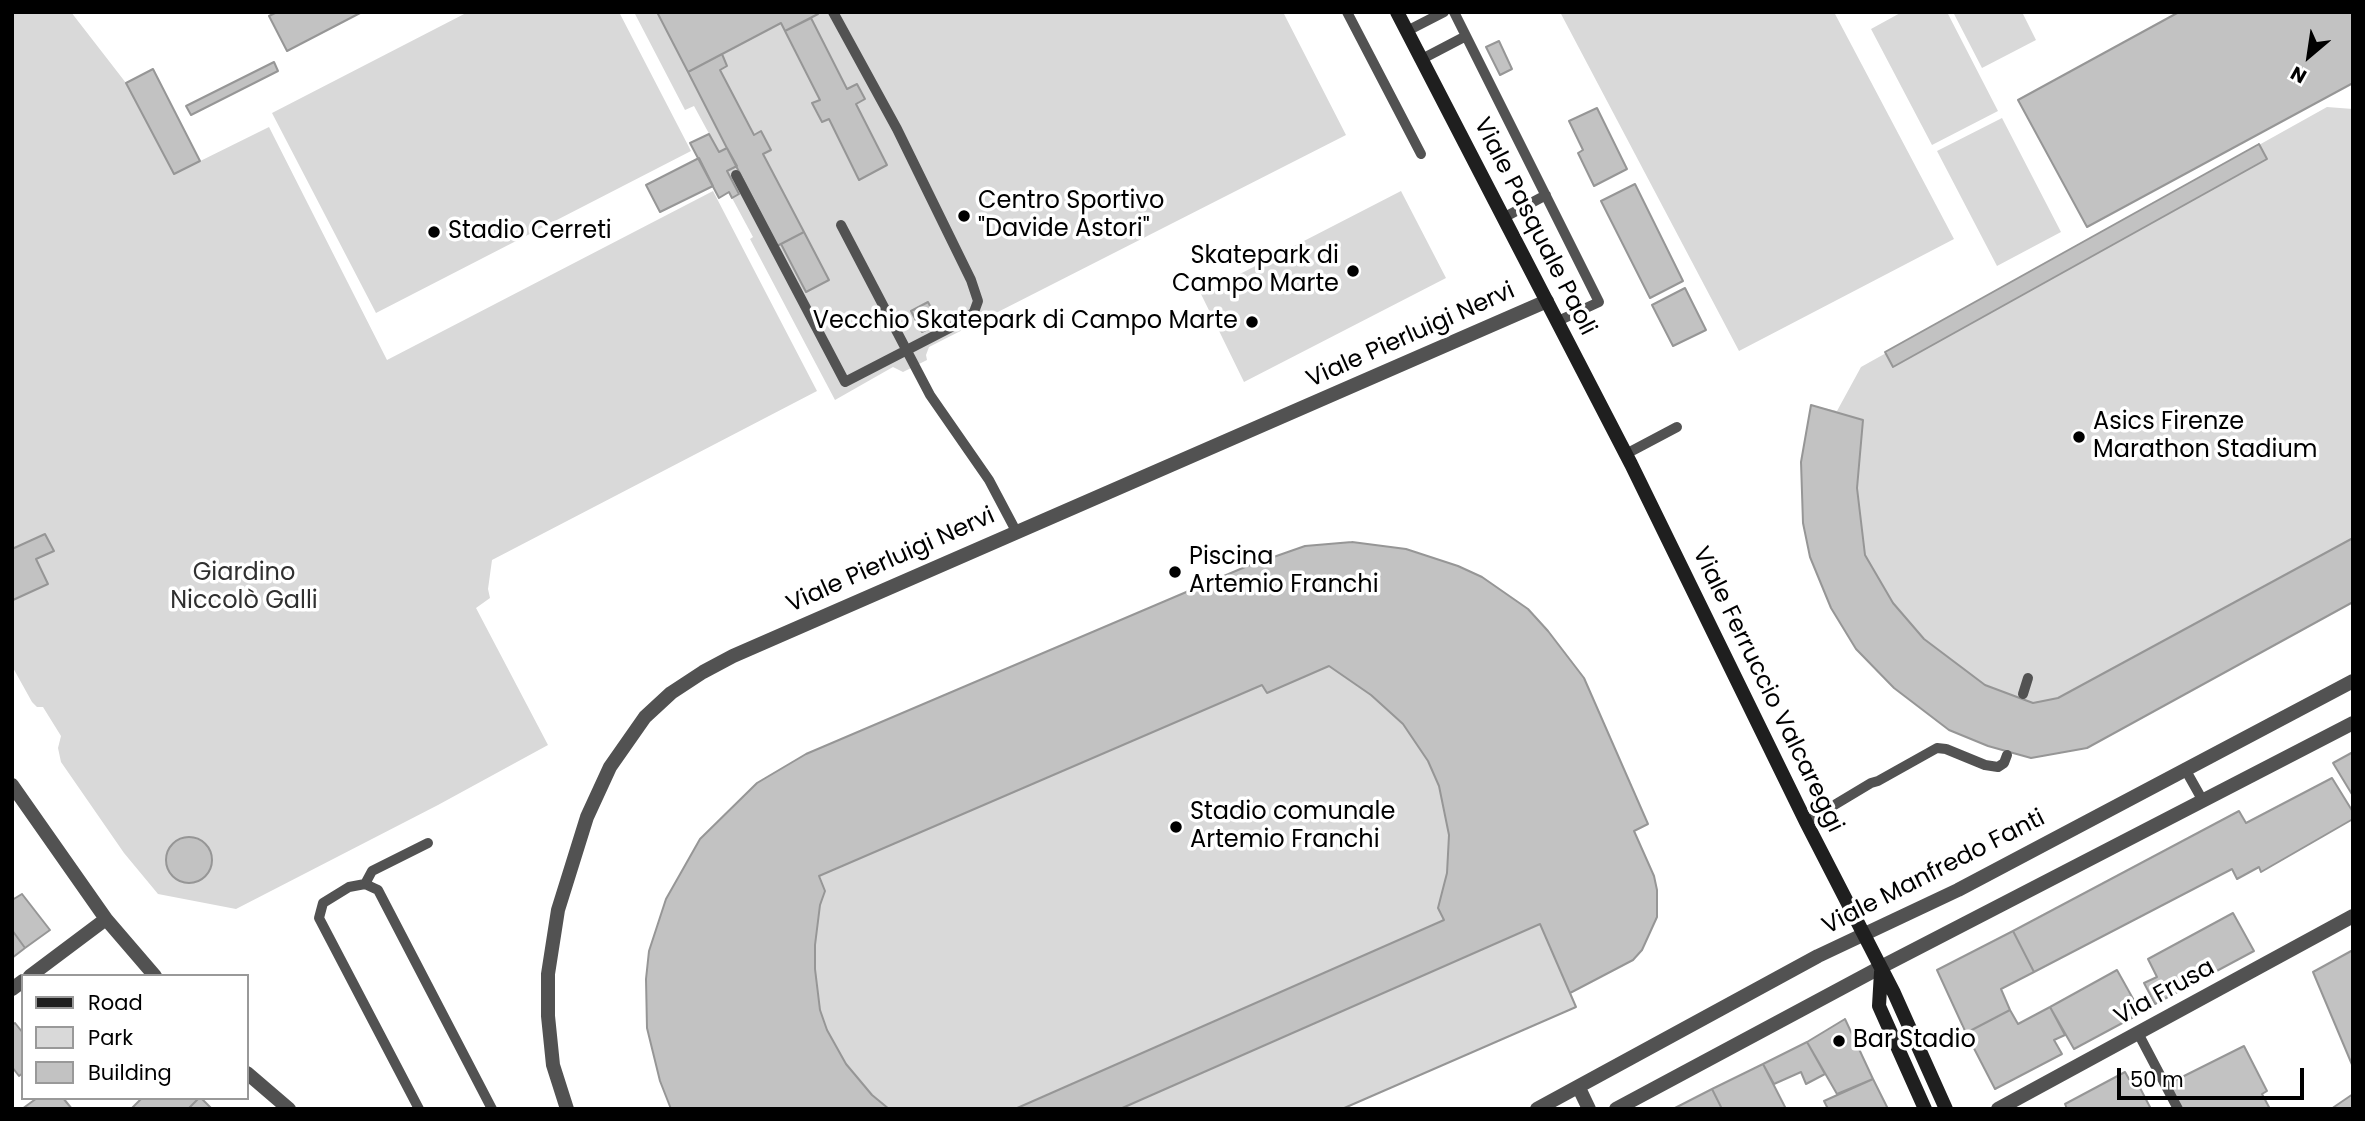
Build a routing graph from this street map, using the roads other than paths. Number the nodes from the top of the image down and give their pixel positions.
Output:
1 (834, 12) edge
2 (1347, 12) edge
3 (1397, 12) edge
4 (1444, 12) edge
5 (1454, 12) edge
6 (1407, 31) junction
7 (1466, 36) junction
8 (1422, 59) junction
9 (1421, 154) dead end
10 (736, 175) dead end
11 (1546, 195) junction
12 (1505, 217) junction
13 (841, 225) dead end
14 (1547, 301) junction
15 (1558, 321) junction
16 (907, 351) junction
17 (1677, 427) dead end
18 (1628, 459) junction
19 (1016, 531) junction
20 (2028, 678) dead end
21 (2353, 681) edge
22 (2024, 694) dead end
23 (2353, 723) edge
24 (2007, 755) dead end
25 (2185, 769) junction
26 (12, 785) edge
27 (2203, 801) junction
28 (1806, 822) junction
29 (428, 843) dead end
30 (365, 884) junction
31 (2353, 916) edge
32 (106, 919) junction
33 (1864, 935) junction
34 (1881, 967) junction
35 (33, 974) edge
36 (153, 974) edge
37 (2138, 1033) junction
38 (248, 1074) edge
39 (1578, 1088) junction
40 (289, 1109) edge
41 (419, 1109) edge
42 (492, 1109) edge
43 (567, 1109) edge
44 (1537, 1109) edge
45 (1589, 1109) edge
46 (1616, 1109) edge
47 (1925, 1109) edge
48 (1946, 1109) edge
49 (1998, 1109) edge
50 (2178, 1109) edge

1 - 16 lane
2 - 9 lane
3 - 6 street, Viale Pasquale Paoli
4 - 6 lane
5 - 7 lane
6 - 8 street, Viale Pasquale Paoli
7 - 8 lane
7 - 11 lane
8 - 12 street, Viale Pasquale Paoli
10 - 16 lane
11 - 12 lane
11 - 15 lane
12 - 14 street, Viale Pasquale Paoli
13 - 16 lane
14 - 15 street, Viale Pasquale Paoli
14 - 19 street, Viale Pierluigi Nervi
15 - 18 street, Viale Pasquale Paoli
16 - 19 lane
17 - 18 lane
18 - 28 street, Viale Ferruccio Valcareggi
19 - 43 street, Viale Pierluigi Nervi
20 - 22 lane
21 - 25 street, Viale Manfredo Fanti
23 - 27 street
24 - 28 lane
25 - 27 lane
25 - 33 street, Viale Manfredo Fanti
26 - 32 street
27 - 34 street
28 - 33 street, Viale Ferruccio Valcareggi
29 - 30 lane
30 - 41 lane
30 - 42 lane
31 - 37 street, Via Frusa
32 - 35 street
32 - 36 street
33 - 34 street, Viale Ferruccio Valcareggi
33 - 39 street, Viale Manfredo Fanti
34 - 46 street
34 - 47 street
34 - 48 street, Viale Ferruccio Valcareggi
37 - 49 street, Via Frusa
37 - 50 lane
38 - 40 street
39 - 44 street, Viale Manfredo Fanti
39 - 45 street

